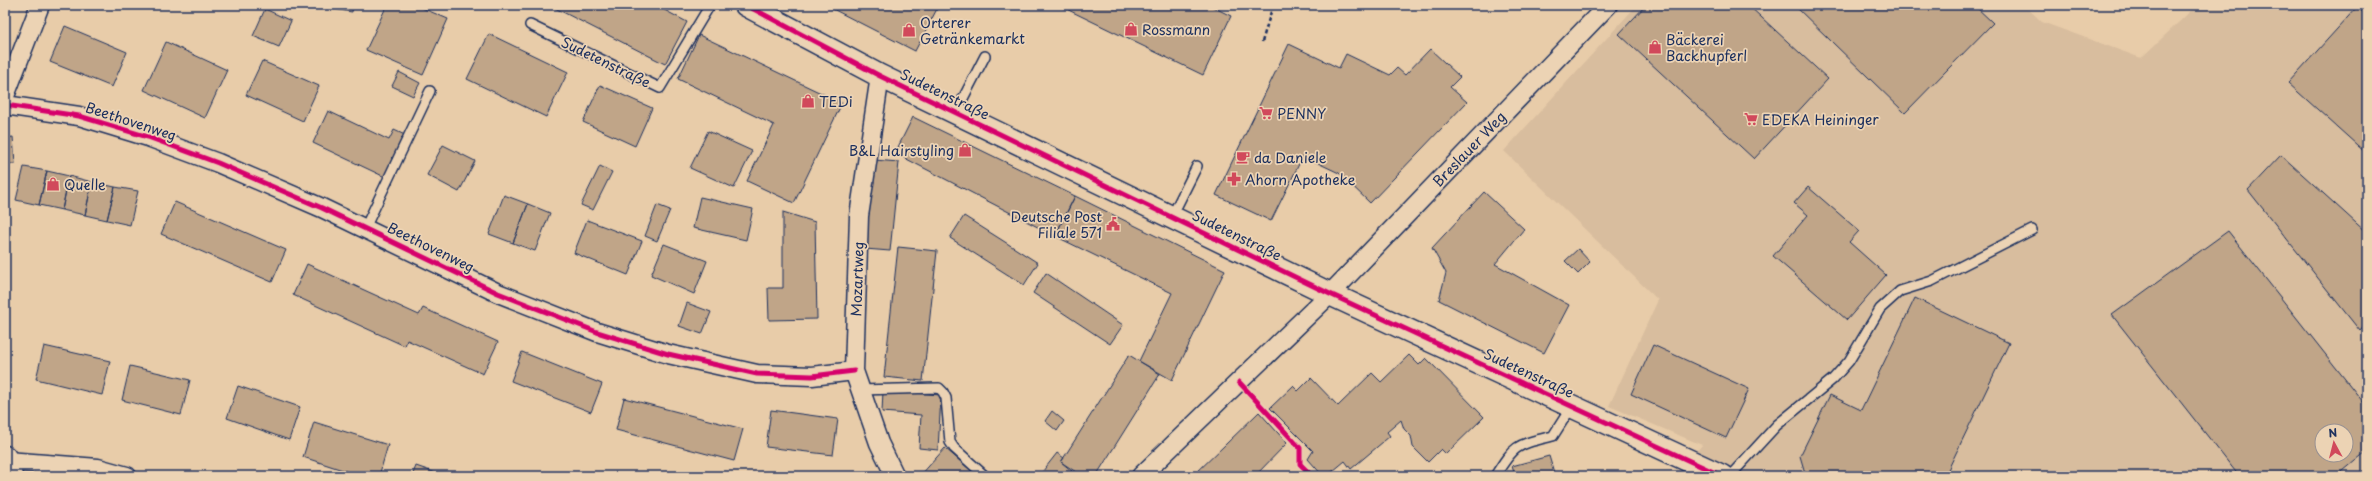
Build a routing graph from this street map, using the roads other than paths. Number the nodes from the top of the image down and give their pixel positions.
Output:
1 (40, 5) edge
2 (710, 5) edge
3 (746, 5) edge
4 (1608, 5) edge
5 (530, 25) dead end
6 (984, 56) dead end
7 (880, 76) junction
8 (430, 91) dead end
9 (5, 96) edge
10 (5, 105) edge
11 (956, 112) junction
12 (1197, 166) dead end
13 (1172, 216) junction
14 (365, 228) junction
15 (2032, 230) dead end
16 (1330, 294) junction
17 (854, 371) junction
18 (859, 390) junction
19 (1572, 406) junction
20 (8, 465) edge
21 (1692, 470) edge
22 (127, 476) edge
23 (895, 476) edge
24 (985, 476) edge
25 (1141, 476) edge
26 (1495, 476) edge
27 (1722, 476) edge
28 (1730, 476) edge

1 - 9 street
2 - 5 lane, Sudetenstraße
3 - 7 street, Sudetenstraße
4 - 16 street, Breslauer Weg
6 - 11 lane
7 - 11 street, Sudetenstraße
7 - 17 street, Mozartweg
8 - 14 lane
10 - 14 street, Beethovenweg
11 - 13 street, Sudetenstraße
12 - 13 lane
13 - 16 street, Sudetenstraße
14 - 17 street, Beethovenweg
15 - 28 lane
16 - 19 street, Sudetenstraße
16 - 25 street, Breslauer Weg
17 - 18 street, Mozartweg
18 - 23 street, Mozartweg
18 - 24 lane
19 - 21 street, Sudetenstraße
19 - 26 lane
20 - 22 street
21 - 27 street, Sudetenstraße

